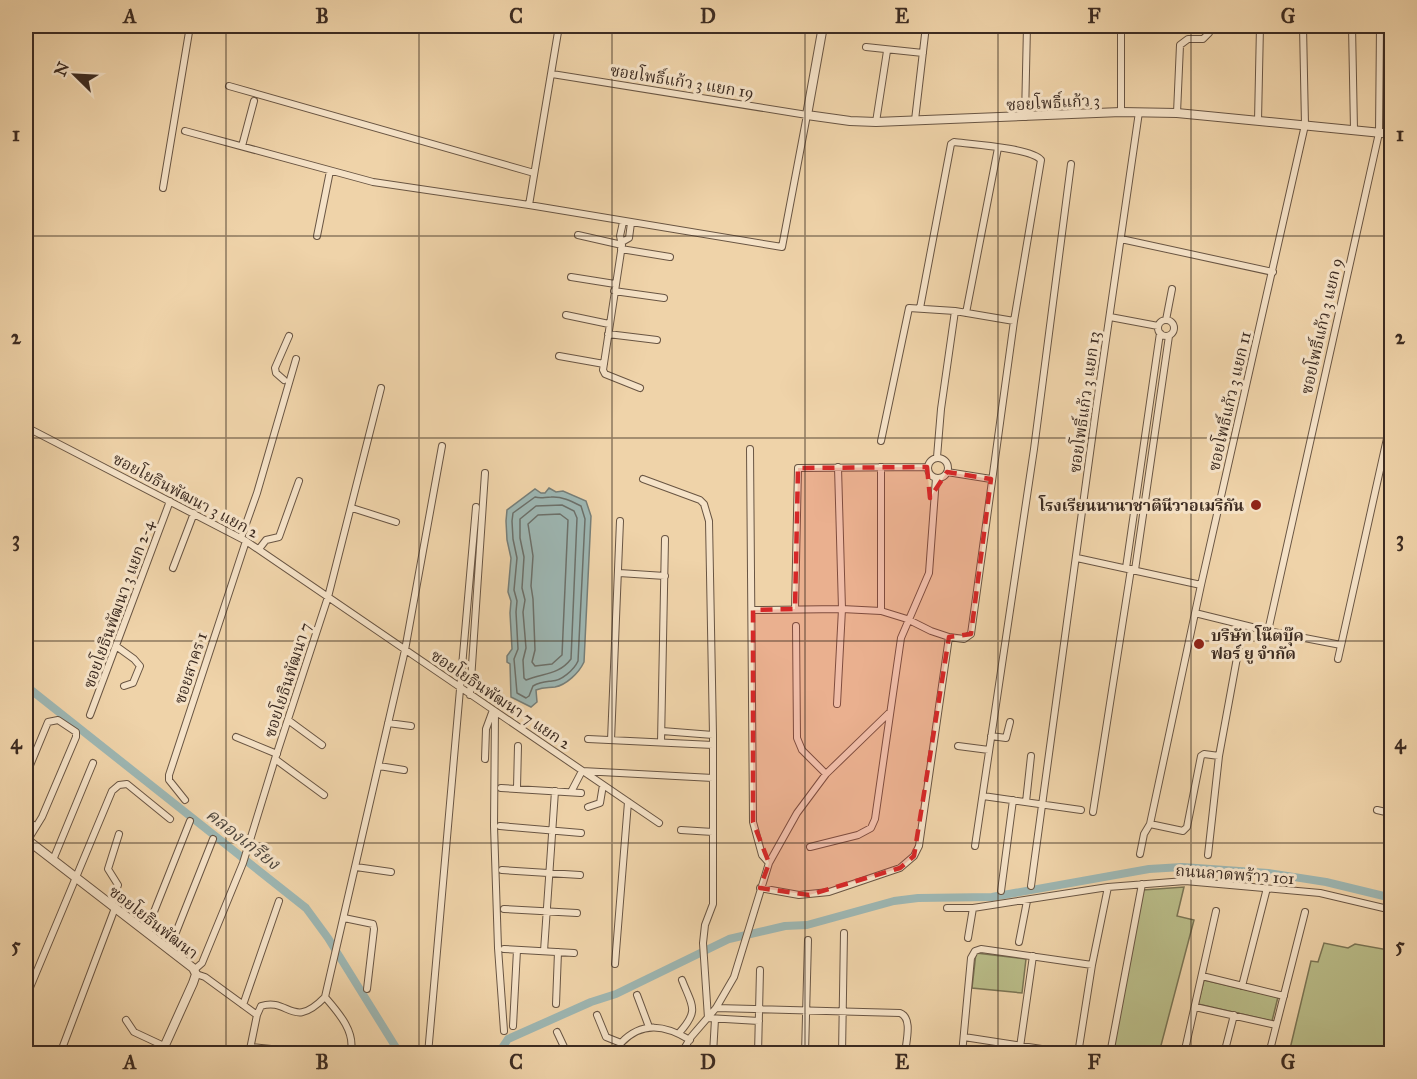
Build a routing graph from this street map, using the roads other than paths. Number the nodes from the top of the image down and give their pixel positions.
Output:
1 (190, 26) edge
2 (558, 26) edge
3 (823, 26) edge
4 (926, 26) edge
5 (1027, 26) edge
6 (1121, 26) edge
7 (1209, 26) edge
8 (1260, 26) edge
9 (1303, 26) edge
10 (1352, 26) edge
11 (1380, 26) edge
12 (866, 47) dead end
13 (886, 51) junction
14 (923, 53) junction
15 (552, 74) junction
16 (229, 86) dead end
17 (254, 101) dead end
18 (1120, 112) junction
19 (1139, 112) junction
20 (1177, 113) junction
21 (807, 115) junction
22 (1025, 117) junction
23 (915, 120) junction
24 (1258, 121) junction
25 (876, 122) junction
26 (1305, 125) junction
27 (1354, 130) junction
28 (185, 131) dead end
29 (1379, 133) junction
30 (1392, 134) edge
31 (242, 146) junction
32 (998, 147) junction
33 (1071, 164) dead end
34 (330, 171) junction
35 (534, 173) junction
36 (163, 188) dead end
37 (529, 205) junction
38 (623, 222) junction
39 (632, 223) junction
40 (578, 235) dead end
41 (317, 236) dead end
42 (1121, 239) junction
43 (622, 246) junction
44 (670, 257) dead end
45 (1273, 272) junction
46 (571, 277) dead end
47 (614, 288) junction
48 (1172, 289) dead end
49 (664, 298) dead end
50 (920, 308) junction
51 (955, 311) junction
52 (966, 313) junction
53 (566, 315) dead end
54 (1110, 317) junction
55 (1166, 320) junction
56 (1014, 321) junction
57 (609, 324) junction
58 (1159, 330) junction
59 (608, 334) junction
60 (289, 336) dead end
61 (1169, 336) junction
62 (657, 340) dead end
63 (559, 356) dead end
64 (296, 359) dead end
65 (604, 364) junction
66 (284, 380) dead end
67 (381, 388) dead end
68 (640, 388) dead end
69 (1149, 406) junction
70 (1158, 407) junction
71 (1392, 416) edge
72 (26, 427) edge
73 (880, 441) dead end
74 (442, 446) dead end
75 (750, 449) dead end
76 (937, 457) junction
77 (838, 467) junction
78 (881, 467) junction
79 (927, 467) junction
80 (947, 472) junction
81 (485, 473) dead end
82 (936, 478) junction
83 (644, 479) dead end
84 (992, 479) junction
85 (299, 481) dead end
86 (170, 501) junction
87 (476, 507) dead end
88 (352, 508) junction
89 (194, 513) junction
90 (620, 521) dead end
91 (396, 522) dead end
92 (1132, 523) junction
93 (1141, 525) junction
94 (244, 539) junction
95 (665, 539) dead end
96 (259, 549) junction
97 (1127, 557) junction
98 (1077, 558) junction
99 (1136, 559) junction
100 (173, 568) dead end
101 (1130, 569) junction
102 (619, 573) junction
103 (666, 576) junction
104 (1201, 585) junction
105 (328, 597) junction
106 (795, 609) junction
107 (842, 609) junction
108 (753, 610) junction
109 (881, 611) junction
110 (1195, 613) junction
111 (907, 620) junction
112 (1243, 625) junction
113 (796, 626) dead end
114 (1268, 631) junction
115 (949, 637) junction
116 (1341, 645) junction
117 (116, 646) junction
118 (405, 650) junction
119 (1338, 659) dead end
120 (124, 686) dead end
121 (461, 689) junction
122 (470, 695) junction
123 (837, 704) dead end
124 (494, 711) junction
125 (890, 712) junction
126 (90, 715) dead end
127 (288, 720) junction
128 (1010, 722) dead end
129 (388, 723) junction
130 (411, 726) dead end
131 (662, 731) junction
132 (713, 735) junction
133 (991, 736) junction
134 (236, 737) dead end
135 (588, 739) dead end
136 (611, 740) junction
137 (661, 742) junction
138 (322, 745) dead end
139 (713, 745) junction
140 (518, 746) dead end
141 (958, 746) dead end
142 (989, 750) junction
143 (276, 756) junction
144 (1031, 756) dead end
145 (1219, 756) junction
146 (485, 759) dead end
147 (93, 763) dead end
148 (379, 766) junction
149 (404, 770) dead end
150 (582, 771) junction
151 (826, 774) junction
152 (26, 775) edge
153 (713, 777) junction
154 (603, 785) junction
155 (501, 788) dead end
156 (517, 788) junction
157 (555, 791) junction
158 (571, 792) junction
159 (580, 793) dead end
160 (324, 795) dead end
161 (983, 796) junction
162 (1392, 799) edge
163 (185, 800) dead end
164 (1013, 801) junction
165 (628, 802) junction
166 (1026, 802) junction
167 (1043, 804) junction
168 (588, 807) dead end
169 (1081, 810) dead end
170 (1377, 810) dead end
171 (1093, 812) dead end
172 (1391, 813) edge
173 (170, 819) dead end
174 (26, 820) edge
175 (190, 821) dead end
176 (659, 823) dead end
177 (1150, 824) junction
178 (34, 826) junction
179 (500, 826) dead end
180 (681, 830) dead end
181 (551, 831) junction
182 (713, 832) junction
183 (581, 833) dead end
184 (119, 834) dead end
185 (213, 839) dead end
186 (26, 841) edge
187 (810, 846) dead end
188 (975, 846) dead end
189 (1140, 854) dead end
190 (1208, 855) dead end
191 (53, 860) junction
192 (769, 863) junction
193 (356, 867) junction
194 (502, 870) dead end
195 (391, 872) dead end
196 (549, 874) junction
197 (580, 875) dead end
198 (74, 877) junction
199 (1142, 885) junction
200 (1031, 886) dead end
201 (1108, 887) junction
202 (760, 888) junction
203 (1267, 888) junction
204 (1001, 891) dead end
205 (1027, 901) junction
206 (279, 902) dead end
207 (113, 906) junction
208 (947, 908) dead end
209 (973, 908) junction
210 (504, 909) dead end
211 (1392, 910) edge
212 (1216, 911) dead end
213 (546, 912) junction
214 (1305, 912) dead end
215 (577, 913) dead end
216 (344, 918) junction
217 (146, 932) junction
218 (844, 933) dead end
219 (968, 938) dead end
220 (808, 940) dead end
221 (1020, 942) dead end
222 (504, 949) dead end
223 (170, 950) junction
224 (517, 950) junction
225 (544, 951) junction
226 (558, 952) junction
227 (574, 952) dead end
228 (1033, 956) junction
229 (615, 964) dead end
230 (1092, 965) junction
231 (760, 970) dead end
232 (195, 972) junction
233 (1202, 976) junction
234 (682, 980) dead end
235 (1242, 986) junction
236 (367, 989) dead end
237 (637, 995) dead end
238 (1284, 996) junction
239 (26, 997) edge
240 (325, 997) junction
241 (556, 1004) dead end
242 (243, 1005) junction
243 (1195, 1007) junction
244 (716, 1008) junction
245 (759, 1009) junction
246 (806, 1011) junction
247 (843, 1011) junction
248 (257, 1015) junction
249 (597, 1015) dead end
250 (1234, 1015) junction
251 (708, 1018) junction
252 (716, 1019) junction
253 (126, 1020) dead end
254 (759, 1021) junction
255 (1276, 1025) junction
256 (513, 1026) dead end
257 (649, 1027) junction
258 (504, 1031) dead end
259 (557, 1032) dead end
260 (679, 1033) junction
261 (964, 1037) junction
262 (690, 1040) junction
263 (621, 1043) junction
264 (1020, 1045) junction
265 (565, 1049) junction
266 (162, 1050) edge
267 (250, 1050) edge
268 (280, 1050) dead end
269 (60, 1053) edge
270 (350, 1053) edge
271 (428, 1053) edge
272 (554, 1053) edge
273 (581, 1053) edge
274 (618, 1053) edge
275 (681, 1053) edge
276 (713, 1053) edge
277 (758, 1053) edge
278 (805, 1053) edge
279 (842, 1053) edge
280 (905, 1053) edge
281 (962, 1053) edge
282 (1019, 1053) edge
283 (1076, 1053) edge
284 (1110, 1053) edge
285 (1184, 1053) edge
286 (1224, 1053) edge
287 (1269, 1053) edge

1 - 36 street
2 - 15 street
3 - 21 street
4 - 14 street
5 - 22 street
6 - 18 street
7 - 20 street
8 - 24 street
9 - 26 street, ซอยโพธิ์แก้ว 3 แยก 11
10 - 27 street
11 - 29 street, ซอยโพธิ์แก้ว 3 แยก 9
12 - 13 street
13 - 14 street
13 - 25 street
14 - 23 street
15 - 21 street, ซอยโพธิ์แก้ว 3 แยก 19
15 - 35 street
16 - 35 street
17 - 31 street
18 - 19 street, ซอยโพธิ์แก้ว 3
18 - 22 street, ซอยโพธิ์แก้ว 3
19 - 20 street, ซอยโพธิ์แก้ว 3
19 - 42 street, ซอยโพธิ์แก้ว 3 แยก 13
20 - 24 street, ซอยโพธิ์แก้ว 3
21 - 25 street, ซอยโพธิ์แก้ว 3
21 - 39 street
22 - 23 street, ซอยโพธิ์แก้ว 3
23 - 25 street, ซอยโพธิ์แก้ว 3
24 - 26 street, ซอยโพธิ์แก้ว 3
26 - 27 street, ซอยโพธิ์แก้ว 3
26 - 45 street, ซอยโพธิ์แก้ว 3 แยก 11
27 - 29 street, ซอยโพธิ์แก้ว 3
28 - 31 street
29 - 30 street, ซอยโพธิ์แก้ว 3
29 - 114 street, ซอยโพธิ์แก้ว 3 แยก 9
31 - 34 street
32 - 50 street
32 - 52 street
32 - 56 street
33 - 133 street
34 - 37 street
34 - 41 street
35 - 37 street
37 - 38 street
38 - 39 street
38 - 43 street
39 - 43 street
40 - 43 street
42 - 45 street
42 - 54 street, ซอยโพธิ์แก้ว 3 แยก 13
43 - 44 street
43 - 47 street
45 - 104 street, ซอยโพธิ์แก้ว 3 แยก 11
46 - 47 street
47 - 49 street
47 - 57 street
48 - 55 street
50 - 51 street
50 - 73 street
51 - 52 street
51 - 76 street
52 - 56 street
53 - 57 street
54 - 58 street
54 - 98 street, ซอยโพธิ์แก้ว 3 แยก 13
55 - 58 street
55 - 61 street
56 - 84 street
57 - 59 street
58 - 61 street
58 - 69 street
59 - 62 street
59 - 65 street
60 - 66 street
61 - 70 street
63 - 65 street
64 - 94 street
65 - 68 street
67 - 88 street, ซอยโยธินพัฒนา 7
69 - 70 street
69 - 92 street
70 - 93 street
71 - 116 street
72 - 86 street, ซอยโยธินพัฒนา 3 แยก 2
74 - 118 street
75 - 108 street
76 - 79 street
76 - 80 street
77 - 78 street
77 - 106 street
77 - 107 street
78 - 79 street
78 - 109 street
79 - 82 street
80 - 82 street
80 - 84 street
81 - 122 street
82 - 111 street
83 - 132 street
84 - 115 street
85 - 96 street
86 - 89 street, ซอยโยธินพัฒนา 3 แยก 2
86 - 117 street, ซอยโยธินพัฒนา 3 แยก 2-4
87 - 121 street
88 - 91 street
88 - 105 street, ซอยโยธินพัฒนา 7
89 - 94 street, ซอยโยธินพัฒนา 3 แยก 2
89 - 100 street
90 - 102 street
92 - 93 street
92 - 97 street
93 - 99 street
94 - 96 street, ซอยโยธินพัฒนา 3 แยก 2
94 - 163 street, ซอยสาคร 1
95 - 103 street
96 - 105 street, ซอยโยธินพัฒนา 3 แยก 2
97 - 99 street
97 - 101 street
98 - 101 street
98 - 167 street, ซอยโพธิ์แก้ว 3 แยก 13
99 - 101 street
101 - 104 street
101 - 171 street
102 - 103 street
102 - 136 street
103 - 131 street
104 - 110 street, ซอยโพธิ์แก้ว 3 แยก 11
105 - 118 street, ซอยโยธินพัฒนา 7 แยก 2
105 - 127 street, ซอยโยธินพัฒนา 7
106 - 107 street
106 - 108 street
107 - 109 street
107 - 123 street
108 - 192 street
109 - 111 street
110 - 112 street
110 - 177 street, ซอยโพธิ์แก้ว 3 แยก 11
111 - 115 street
111 - 125 street
112 - 114 street
112 - 145 street
113 - 151 street
114 - 116 street
115 - 202 street
116 - 119 street
117 - 120 street
117 - 126 street, ซอยโยธินพัฒนา 3 แยก 2-4
118 - 121 street, ซอยโยธินพัฒนา 7 แยก 2
118 - 129 street
121 - 122 street, ซอยโยธินพัฒนา 7 แยก 2
121 - 271 street
122 - 124 street, ซอยโยธินพัฒนา 7 แยก 2
124 - 146 street
124 - 150 street, ซอยโยธินพัฒนา 7 แยก 2
124 - 258 street
125 - 151 street
125 - 187 street
127 - 138 street
127 - 143 street, ซอยโยธินพัฒนา 7
128 - 133 street
129 - 130 street
129 - 148 street
131 - 132 street
131 - 137 street
132 - 139 street
133 - 142 street
134 - 143 street
135 - 136 street
136 - 137 street
137 - 139 street
139 - 153 street
140 - 156 street
141 - 142 street
142 - 161 street
143 - 160 street
143 - 232 street, ซอยโยธินพัฒนา 7
144 - 166 street
145 - 177 street
145 - 190 street
147 - 191 street
148 - 149 street
148 - 193 street
150 - 153 street
150 - 154 street, ซอยโยธินพัฒนา 7 แยก 2
150 - 158 street
151 - 192 street
152 - 178 street
153 - 182 street
154 - 165 street, ซอยโยธินพัฒนา 7 แยก 2
154 - 168 street
155 - 156 street
156 - 157 street
157 - 158 street
157 - 181 street
158 - 159 street
161 - 164 street
161 - 188 street
162 - 172 street
164 - 166 street
164 - 204 street
165 - 176 street, ซอยโยธินพัฒนา 7 แยก 2
165 - 229 street
166 - 167 street
167 - 169 street
167 - 200 street, ซอยโพธิ์แก้ว 3 แยก 13
170 - 172 street
173 - 198 street
174 - 178 street
175 - 217 street
177 - 189 street, ซอยโพธิ์แก้ว 3 แยก 11
178 - 186 street
179 - 181 street
180 - 182 street
181 - 183 street
181 - 196 street
182 - 251 street
184 - 207 street
185 - 223 street
186 - 191 street, ซอยโยธินพัฒนา
191 - 198 street, ซอยโยธินพัฒนา
192 - 202 street
193 - 195 street
193 - 216 street
194 - 196 street
196 - 197 street
196 - 213 street
198 - 207 street, ซอยโยธินพัฒนา
198 - 239 street
199 - 201 street, ถนนลาดพร้าว 101
199 - 203 street, ถนนลาดพร้าว 101
199 - 284 street
201 - 205 street, ถนนลาดพร้าว 101
201 - 230 street
202 - 244 street
203 - 211 street, ถนนลาดพร้าว 101
203 - 235 street
205 - 209 street, ถนนลาดพร้าว 101
205 - 221 street
206 - 242 street
207 - 217 street, ซอยโยธินพัฒนา
207 - 269 street
208 - 209 street, ถนนลาดพร้าว 101
209 - 219 street
210 - 213 street
212 - 233 street
213 - 215 street
213 - 225 street
214 - 238 street
216 - 236 street
216 - 240 street
217 - 223 street, ซอยโยธินพัฒนา
218 - 247 street
220 - 246 street
222 - 224 street
223 - 232 street, ซอยโยธินพัฒนา
224 - 225 street
224 - 256 street
225 - 226 street
226 - 227 street
226 - 241 street
228 - 230 street
228 - 261 street
228 - 264 street
230 - 283 street
231 - 245 street
232 - 242 street
232 - 266 street, ซอยโยธินพัฒนา
233 - 235 street
233 - 243 street
234 - 260 street
235 - 238 street
237 - 257 street
238 - 255 street
240 - 248 street
240 - 270 street
242 - 248 street
243 - 250 street
243 - 285 street
244 - 245 street
244 - 251 street
245 - 246 street
245 - 254 street
246 - 247 street
246 - 278 street
247 - 279 street
247 - 280 street
248 - 267 street
249 - 263 street
250 - 255 street
250 - 286 street
251 - 252 street
251 - 262 street
252 - 254 street
252 - 276 street
253 - 266 street
254 - 277 street
255 - 287 street
257 - 260 street
257 - 263 street
259 - 265 street
260 - 262 street
261 - 264 street
261 - 281 street
262 - 275 street
263 - 274 street
264 - 282 street
264 - 283 street
265 - 272 street
265 - 273 street
267 - 268 street

